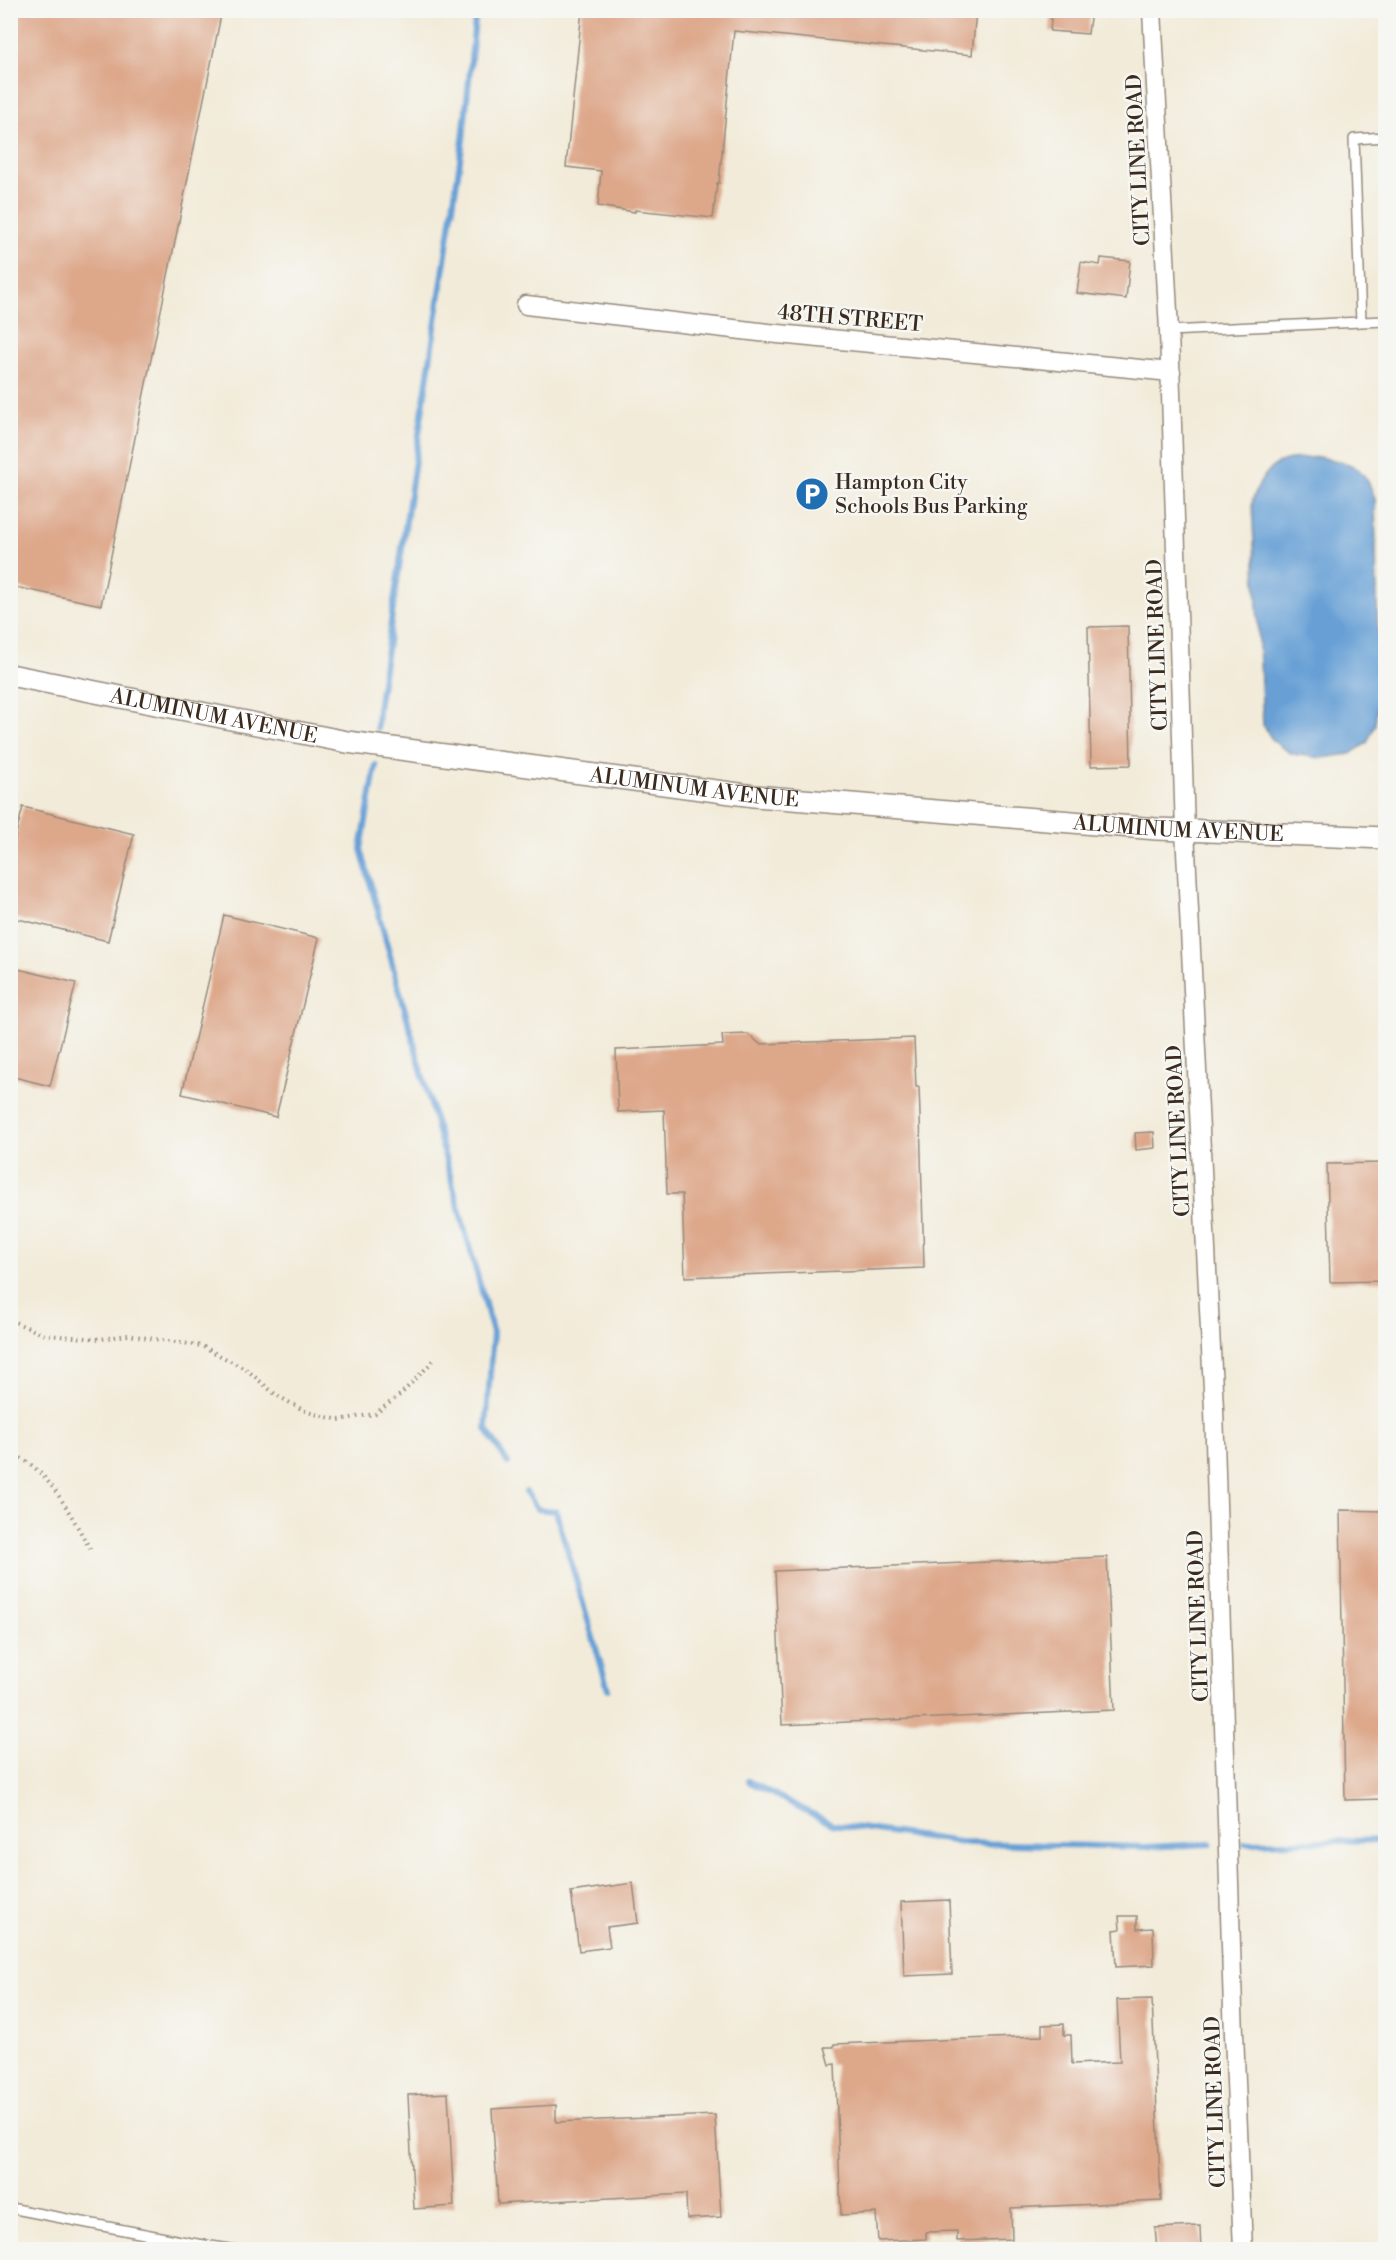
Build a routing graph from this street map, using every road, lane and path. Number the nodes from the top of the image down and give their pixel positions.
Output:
1 (1152, 10) edge
2 (1386, 138) edge
3 (526, 305) dead end
4 (1386, 321) edge
5 (1360, 322) junction
6 (1169, 331) junction
7 (1171, 372) junction
8 (10, 675) edge
9 (1185, 831) junction
10 (1386, 838) edge
11 (10, 1320) edge
12 (436, 1358) dead end
13 (10, 1453) edge
14 (92, 1552) dead end
15 (10, 2208) edge
16 (237, 2250) edge
17 (1243, 2250) edge

1 - 6 street, CITY LINE ROAD
2 - 5 lane
3 - 7 street, 48TH STREET
4 - 5 lane
5 - 6 lane
6 - 7 street, CITY LINE ROAD
7 - 9 street, CITY LINE ROAD
8 - 9 street, ALUMINUM AVENUE
9 - 10 street, ALUMINUM AVENUE
9 - 17 street, CITY LINE ROAD
11 - 12 path
13 - 14 path
15 - 16 lane

